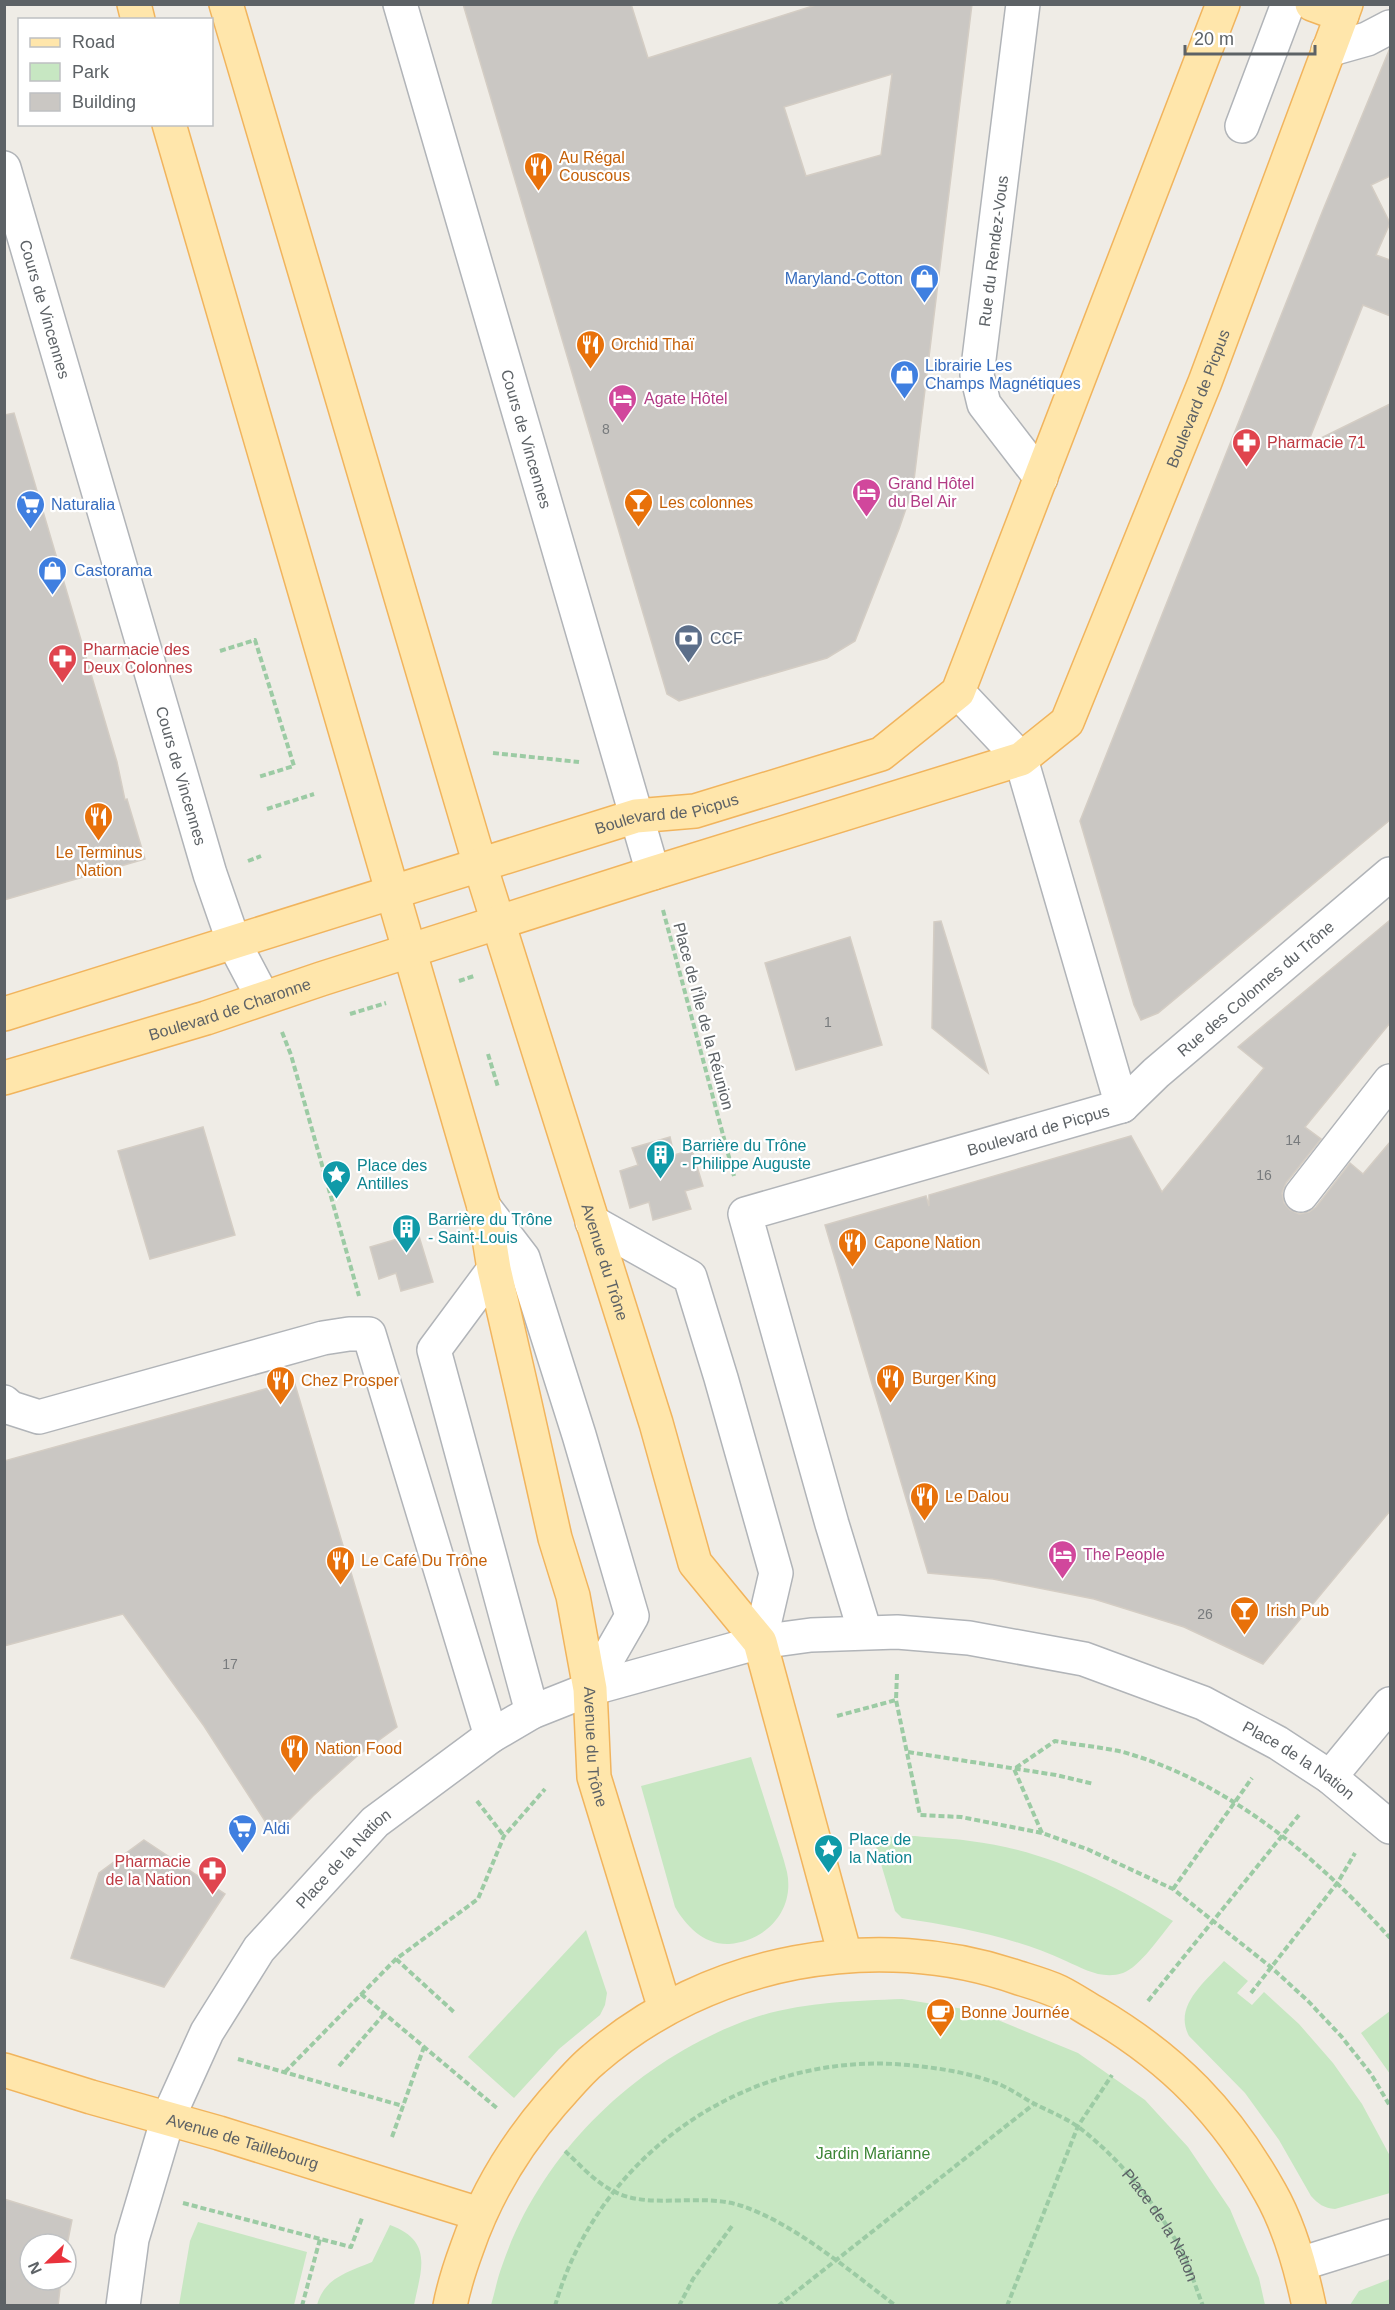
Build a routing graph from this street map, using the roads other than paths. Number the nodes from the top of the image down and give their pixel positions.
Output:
1 (226, 4) edge
2 (400, 4) edge
3 (1023, 4) edge
4 (1223, 4) edge
5 (1288, 4) edge
6 (1333, 8) edge
7 (1390, 27) edge
8 (1328, 50) junction
9 (170, 126) edge
10 (1242, 126) dead end
11 (4, 168) edge
12 (1041, 478) junction
13 (958, 692) junction
14 (1021, 759) junction
15 (636, 816) junction
16 (480, 865) junction
17 (653, 873) junction
18 (1390, 873) edge
19 (393, 892) junction
20 (498, 923) junction
21 (454, 937) joint
22 (234, 943) junction
23 (410, 951) junction
24 (263, 998) junction
25 (4, 1014) edge
26 (4, 1078) edge
27 (1390, 1081) edge
28 (1122, 1106) junction
29 (1301, 1195) dead end
30 (484, 1207) junction
31 (592, 1222) junction
32 (494, 1269) junction
33 (6, 1407) edge
34 (865, 1632) junction
35 (760, 1642) junction
36 (590, 1689) junction
37 (1390, 1704) edge
38 (532, 1712) junction
39 (491, 1736) junction
40 (1330, 1777) junction
41 (1390, 1827) edge
42 (845, 1955) junction
43 (665, 2009) junction
44 (4, 2070) edge
45 (168, 2118) junction
46 (479, 2214) junction
47 (1390, 2236) edge
48 (1300, 2264) junction
49 (123, 2306) edge
50 (450, 2306) edge
51 (1309, 2306) edge

1 - 16 main road
2 - 15 street, Cours de Vincennes
3 - 12 street, Rue du Rendez-Vous
4 - 12 main road
5 - 10 street
6 - 8 main road, Boulevard de Picpus
7 - 8 street
8 - 14 main road, Boulevard de Picpus
9 - 19 main road
11 - 22 street, Cours de Vincennes
12 - 13 main road
13 - 14 street, Boulevard de Picpus
13 - 15 main road, Boulevard de Picpus
14 - 17 main road, Boulevard de Picpus
14 - 28 street, Boulevard de Picpus
15 - 16 main road, Boulevard de Picpus
15 - 17 street, Cours de Vincennes
16 - 19 main road, Boulevard de Picpus
16 - 20 main road, Avenue du Trône
17 - 20 main road, Boulevard de Picpus
18 - 28 street, Rue des Colonnes du Trône
19 - 22 main road
19 - 23 main road, Avenue du Trône
20 - 21 main road, Boulevard de Picpus
20 - 31 main road, Avenue du Trône
21 - 23 main road, Boulevard de Charonne
22 - 24 street, Cours de Vincennes
22 - 25 main road
23 - 24 main road, Boulevard de Charonne
23 - 30 main road, Avenue du Trône
24 - 26 main road, Boulevard de Charonne
27 - 29 street
28 - 34 street, Boulevard de Picpus
30 - 32 main road, Avenue du Trône
30 - 36 street
31 - 35 main road, Avenue du Trône
31 - 35 street, Avenue du Trône
32 - 36 main road, Avenue du Trône
32 - 38 street
33 - 39 street
34 - 35 street, Place de la Nation
34 - 40 street, Place de la Nation
35 - 36 street, Place de la Nation
35 - 42 main road, Avenue du Trône
36 - 38 street, Place de la Nation
36 - 43 main road, Avenue du Trône
37 - 40 street
38 - 39 street, Place de la Nation
39 - 45 street, Place de la Nation
40 - 41 street, Place de la Nation
42 - 43 main road
42 - 48 main road
43 - 46 main road
44 - 45 main road, Avenue de Taillebourg
45 - 46 main road, Avenue de Taillebourg
45 - 49 street, Place de la Nation
46 - 50 main road
47 - 48 street
48 - 51 main road

